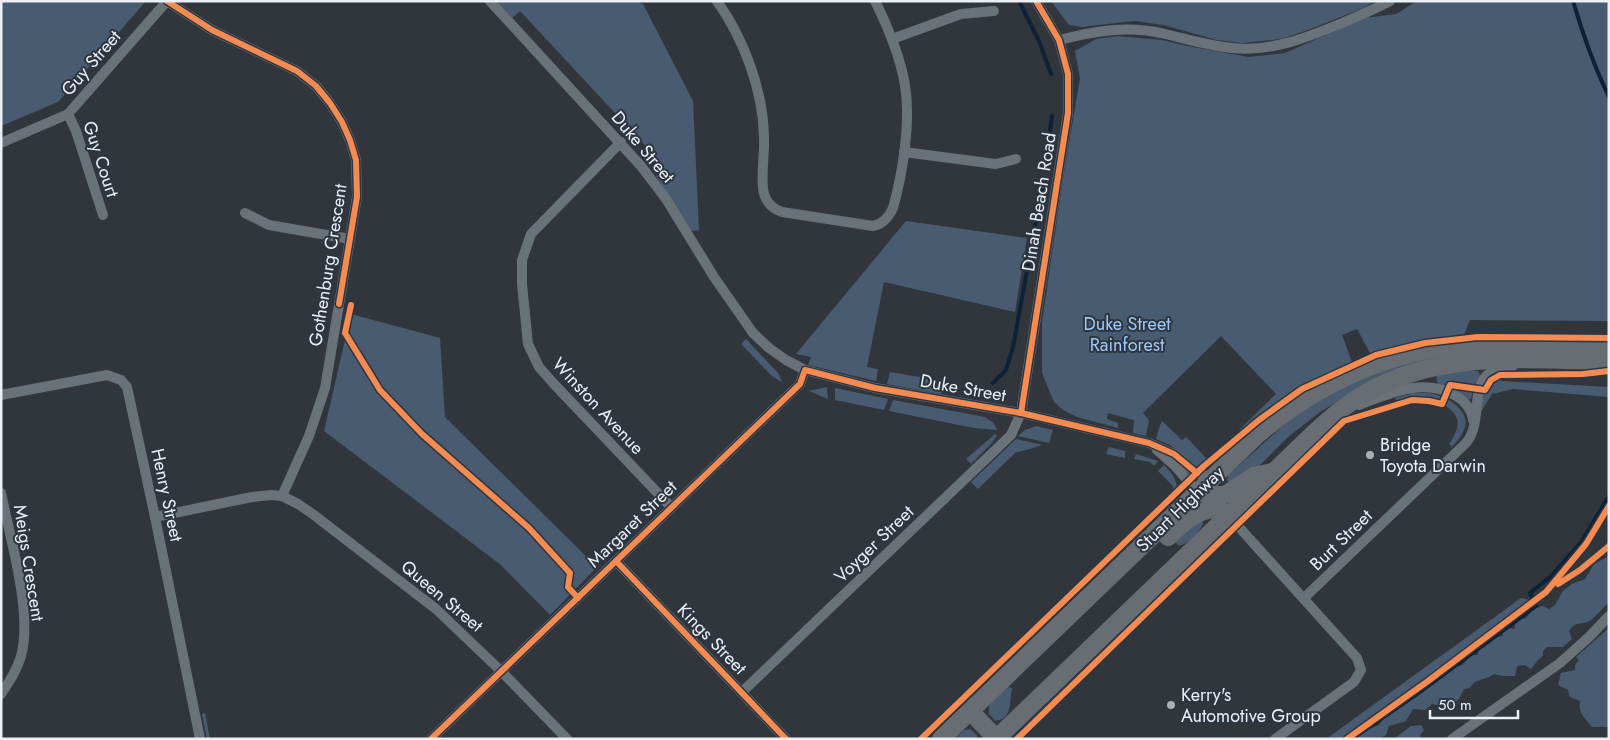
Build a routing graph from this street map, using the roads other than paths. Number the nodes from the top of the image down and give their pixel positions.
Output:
1 (167, 1) edge
2 (490, 1) edge
3 (717, 1) edge
4 (875, 1) edge
5 (1036, 1) edge
6 (1390, 1) edge
7 (994, 12) dead end
8 (892, 39) junction
9 (1059, 40) junction
10 (68, 114) junction
11 (621, 142) junction
12 (1, 143) edge
13 (904, 152) junction
14 (1016, 159) dead end
15 (245, 213) dead end
16 (102, 215) dead end
17 (350, 238) junction
18 (1609, 345) edge
19 (1609, 363) edge
20 (805, 370) junction
21 (1, 395) edge
22 (1021, 413) junction
23 (1328, 420) junction
24 (1474, 426) junction
25 (1148, 443) junction
26 (1275, 471) junction
27 (1212, 478) junction
28 (1198, 492) junction
29 (1, 493) edge
30 (282, 496) junction
31 (671, 507) junction
32 (1229, 516) junction
33 (155, 517) junction
34 (616, 561) junction
35 (1092, 594) junction
36 (1304, 598) junction
37 (1609, 616) edge
38 (502, 672) junction
39 (742, 692) junction
40 (1, 694) edge
41 (971, 712) junction
42 (200, 739) edge
43 (431, 739) edge
44 (567, 739) edge
45 (786, 739) edge
46 (941, 739) edge
47 (996, 739) edge
48 (1275, 739) edge
49 (1452, 739) edge

1 - 10 street, Guy Street
1 - 17 street, Gothenburg Crescent
2 - 11 street, Duke Street
3 - 13 street
4 - 8 street
5 - 9 street, Dinah Beach Road
6 - 9 street
7 - 8 street
8 - 13 street
9 - 22 street, Dinah Beach Road
10 - 12 street, Guy Street
10 - 16 street, Guy Court
11 - 20 street, Duke Street
11 - 31 street, Winston Avenue
13 - 14 street
15 - 17 street
17 - 30 street, Gothenburg Crescent
18 - 27 highway, Stuart Highway
19 - 23 highway
19 - 24 street
20 - 22 street, Duke Street
20 - 31 street, Margaret Street
21 - 33 street, Henry Street
22 - 25 street, Duke Street
22 - 39 street, Voyger Street
23 - 24 street
23 - 26 highway
24 - 36 street, Burt Street
25 - 27 street, Duke Street
25 - 28 street, Duke Street
26 - 28 highway
26 - 32 highway
27 - 28 highway, Stuart Highway
28 - 35 highway, Stuart Highway
29 - 40 street, Meigs Crescent
30 - 33 street
30 - 38 street, Queen Street
31 - 34 street, Margaret Street
32 - 35 highway
32 - 36 street
32 - 47 highway
33 - 42 street, Henry Street
34 - 38 street, Margaret Street
34 - 39 street, Kings Street
35 - 41 highway, Stuart Highway
36 - 48 street
37 - 49 street
38 - 43 street, Margaret Street
38 - 44 street, Queen Street
39 - 45 street, Kings Street
41 - 46 highway, Stuart Highway
41 - 47 highway

